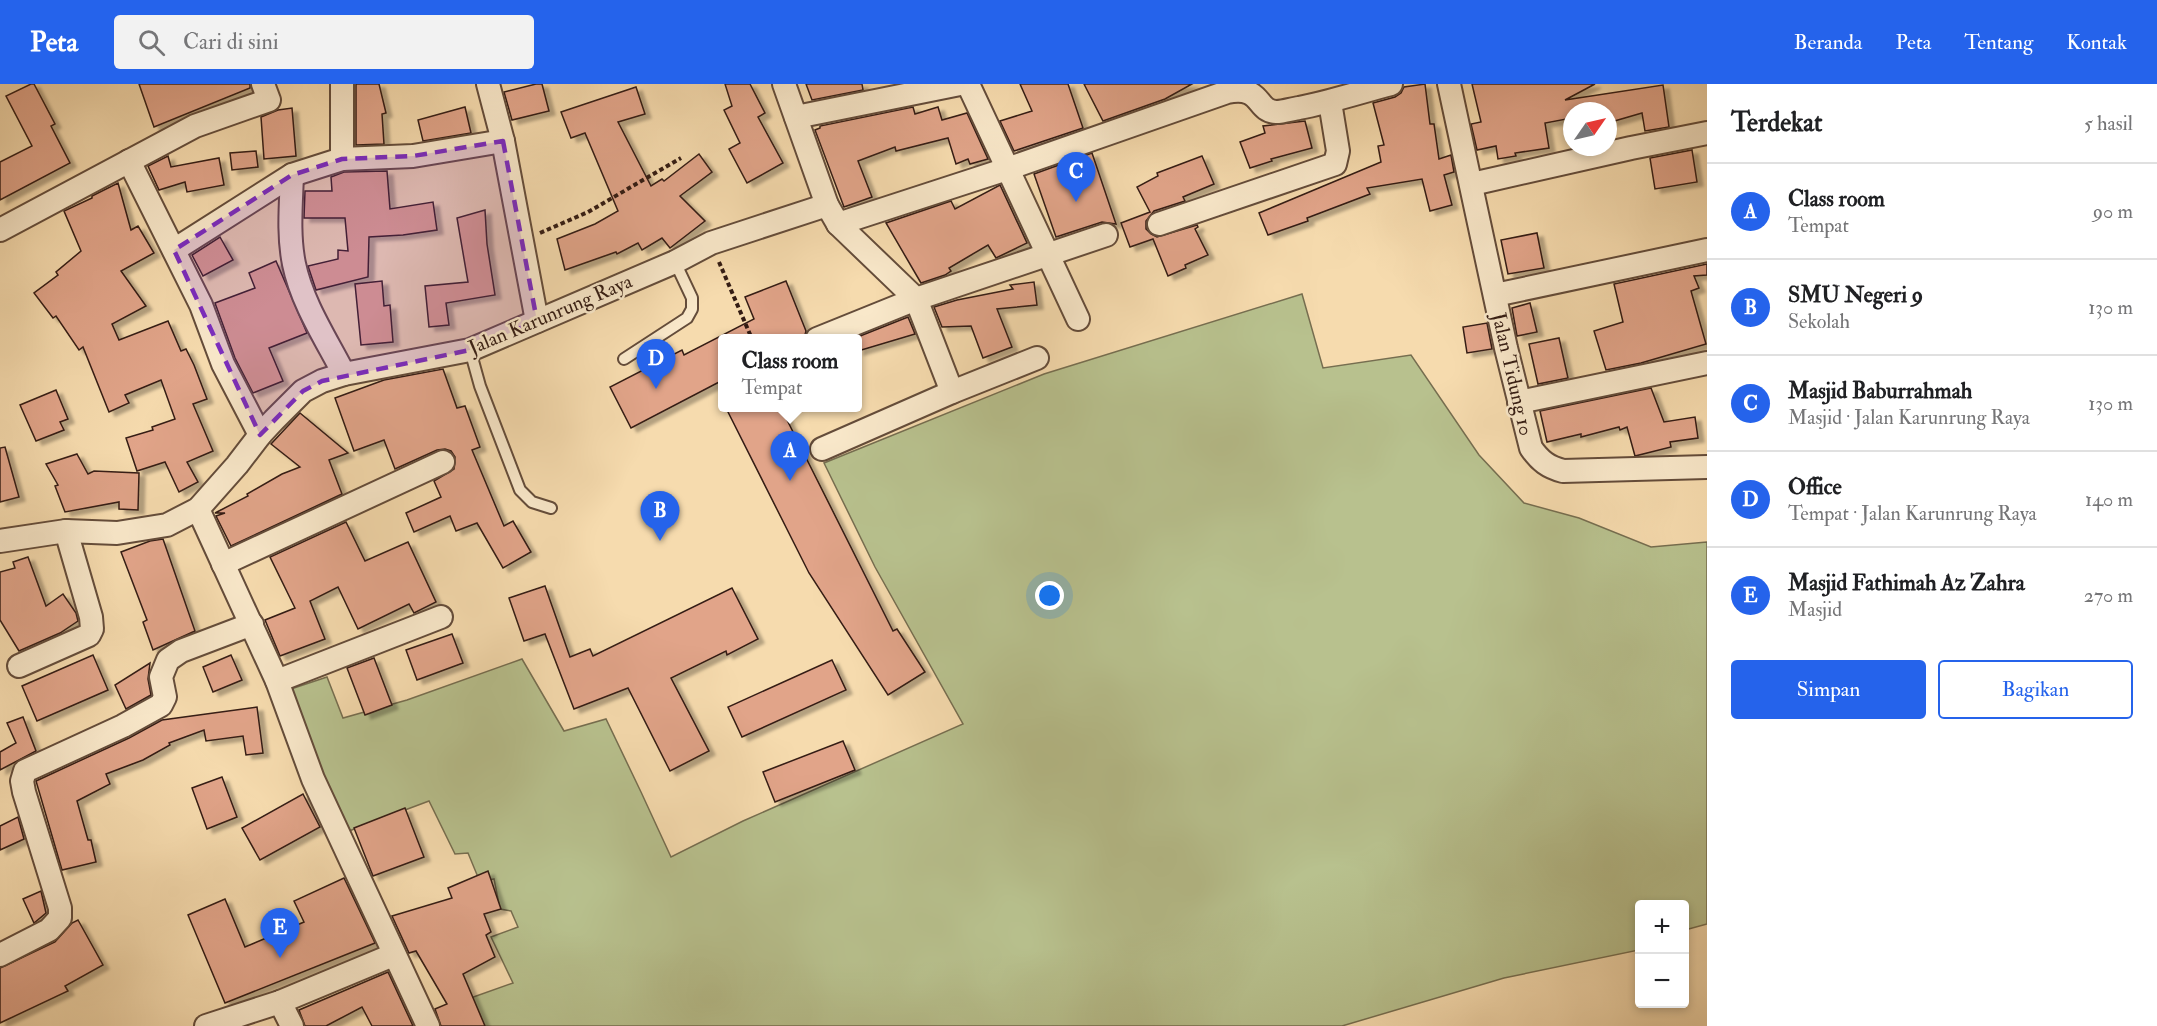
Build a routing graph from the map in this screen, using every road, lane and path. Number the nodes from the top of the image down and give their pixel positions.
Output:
1 (263, 84) edge
2 (342, 84) edge
3 (488, 84) edge
4 (784, 84) edge
5 (960, 84) edge
6 (968, 84) edge
7 (1449, 84) edge
8 (1381, 85) edge
9 (903, 90) edge
10 (1330, 102) junction
11 (796, 117) junction
12 (1707, 133) edge
13 (503, 141) junction
14 (681, 158) dead end
15 (342, 159) junction
16 (129, 161) junction
17 (1007, 169) junction
18 (292, 175) junction
19 (1472, 184) junction
20 (832, 215) junction
21 (1159, 224) dead end
22 (0, 230) edge
23 (1106, 235) dead end
24 (522, 241) junction
25 (711, 243) junction
26 (1707, 249) edge
27 (174, 250) junction
28 (1047, 254) junction
29 (675, 262) junction
30 (1495, 295) junction
31 (916, 299) junction
32 (1078, 319) dead end
33 (537, 321) junction
34 (750, 334) edge
35 (830, 334) edge
36 (470, 350) junction
37 (1037, 358) dead end
38 (624, 359) dead end
39 (1707, 363) edge
40 (344, 374) junction
41 (952, 392) junction
42 (1519, 402) junction
43 (260, 435) junction
44 (822, 449) dead end
45 (443, 462) dead end
46 (1707, 467) edge
47 (551, 508) dead end
48 (198, 509) junction
49 (66, 531) junction
50 (0, 540) edge
51 (223, 564) junction
52 (441, 617) dead end
53 (252, 624) junction
54 (19, 666) dead end
55 (277, 681) junction
56 (0, 955) edge
57 (393, 955) junction
58 (280, 1002) junction
59 (206, 1026) edge
60 (292, 1026) edge
61 (428, 1026) edge

1 - 16 street
2 - 15 street
3 - 13 street
4 - 11 street
5 - 9 street
6 - 17 street
7 - 19 street, Jalan Tidung 10
8 - 10 street, Jalan Karunrung Raya
9 - 11 street
10 - 17 street, Jalan Karunrung Raya
10 - 21 street
11 - 20 street
12 - 19 street
13 - 15 street
13 - 24 street
14 - 24 path
15 - 18 street
16 - 22 street
16 - 27 street
17 - 20 street, Jalan Karunrung Raya
17 - 28 street
18 - 27 street
18 - 40 street
19 - 30 street, Jalan Tidung 10
20 - 25 street, Jalan Karunrung Raya
20 - 31 street
23 - 28 street
24 - 33 street
25 - 29 street, Jalan Karunrung Raya
25 - 34 path
26 - 30 street
27 - 43 street
28 - 31 street
28 - 32 street
29 - 33 street, Jalan Karunrung Raya
29 - 38 lane
30 - 42 street, Jalan Tidung 10
31 - 35 street
31 - 41 street
33 - 36 street, Jalan Karunrung Raya
36 - 40 street, Jalan Karunrung Raya
36 - 47 lane
37 - 41 street
39 - 42 street
40 - 43 street, Jalan Karunrung Raya
41 - 44 street
42 - 46 street, Jalan Tidung 10
43 - 48 street, Jalan Karunrung Raya
45 - 51 street
48 - 49 street, Jalan Karunrung Raya
48 - 51 street
49 - 50 street, Jalan Karunrung Raya
49 - 54 street
51 - 53 street
52 - 55 street
53 - 55 street
53 - 56 street
55 - 57 street
57 - 58 street
57 - 61 street
58 - 59 street
58 - 60 street

